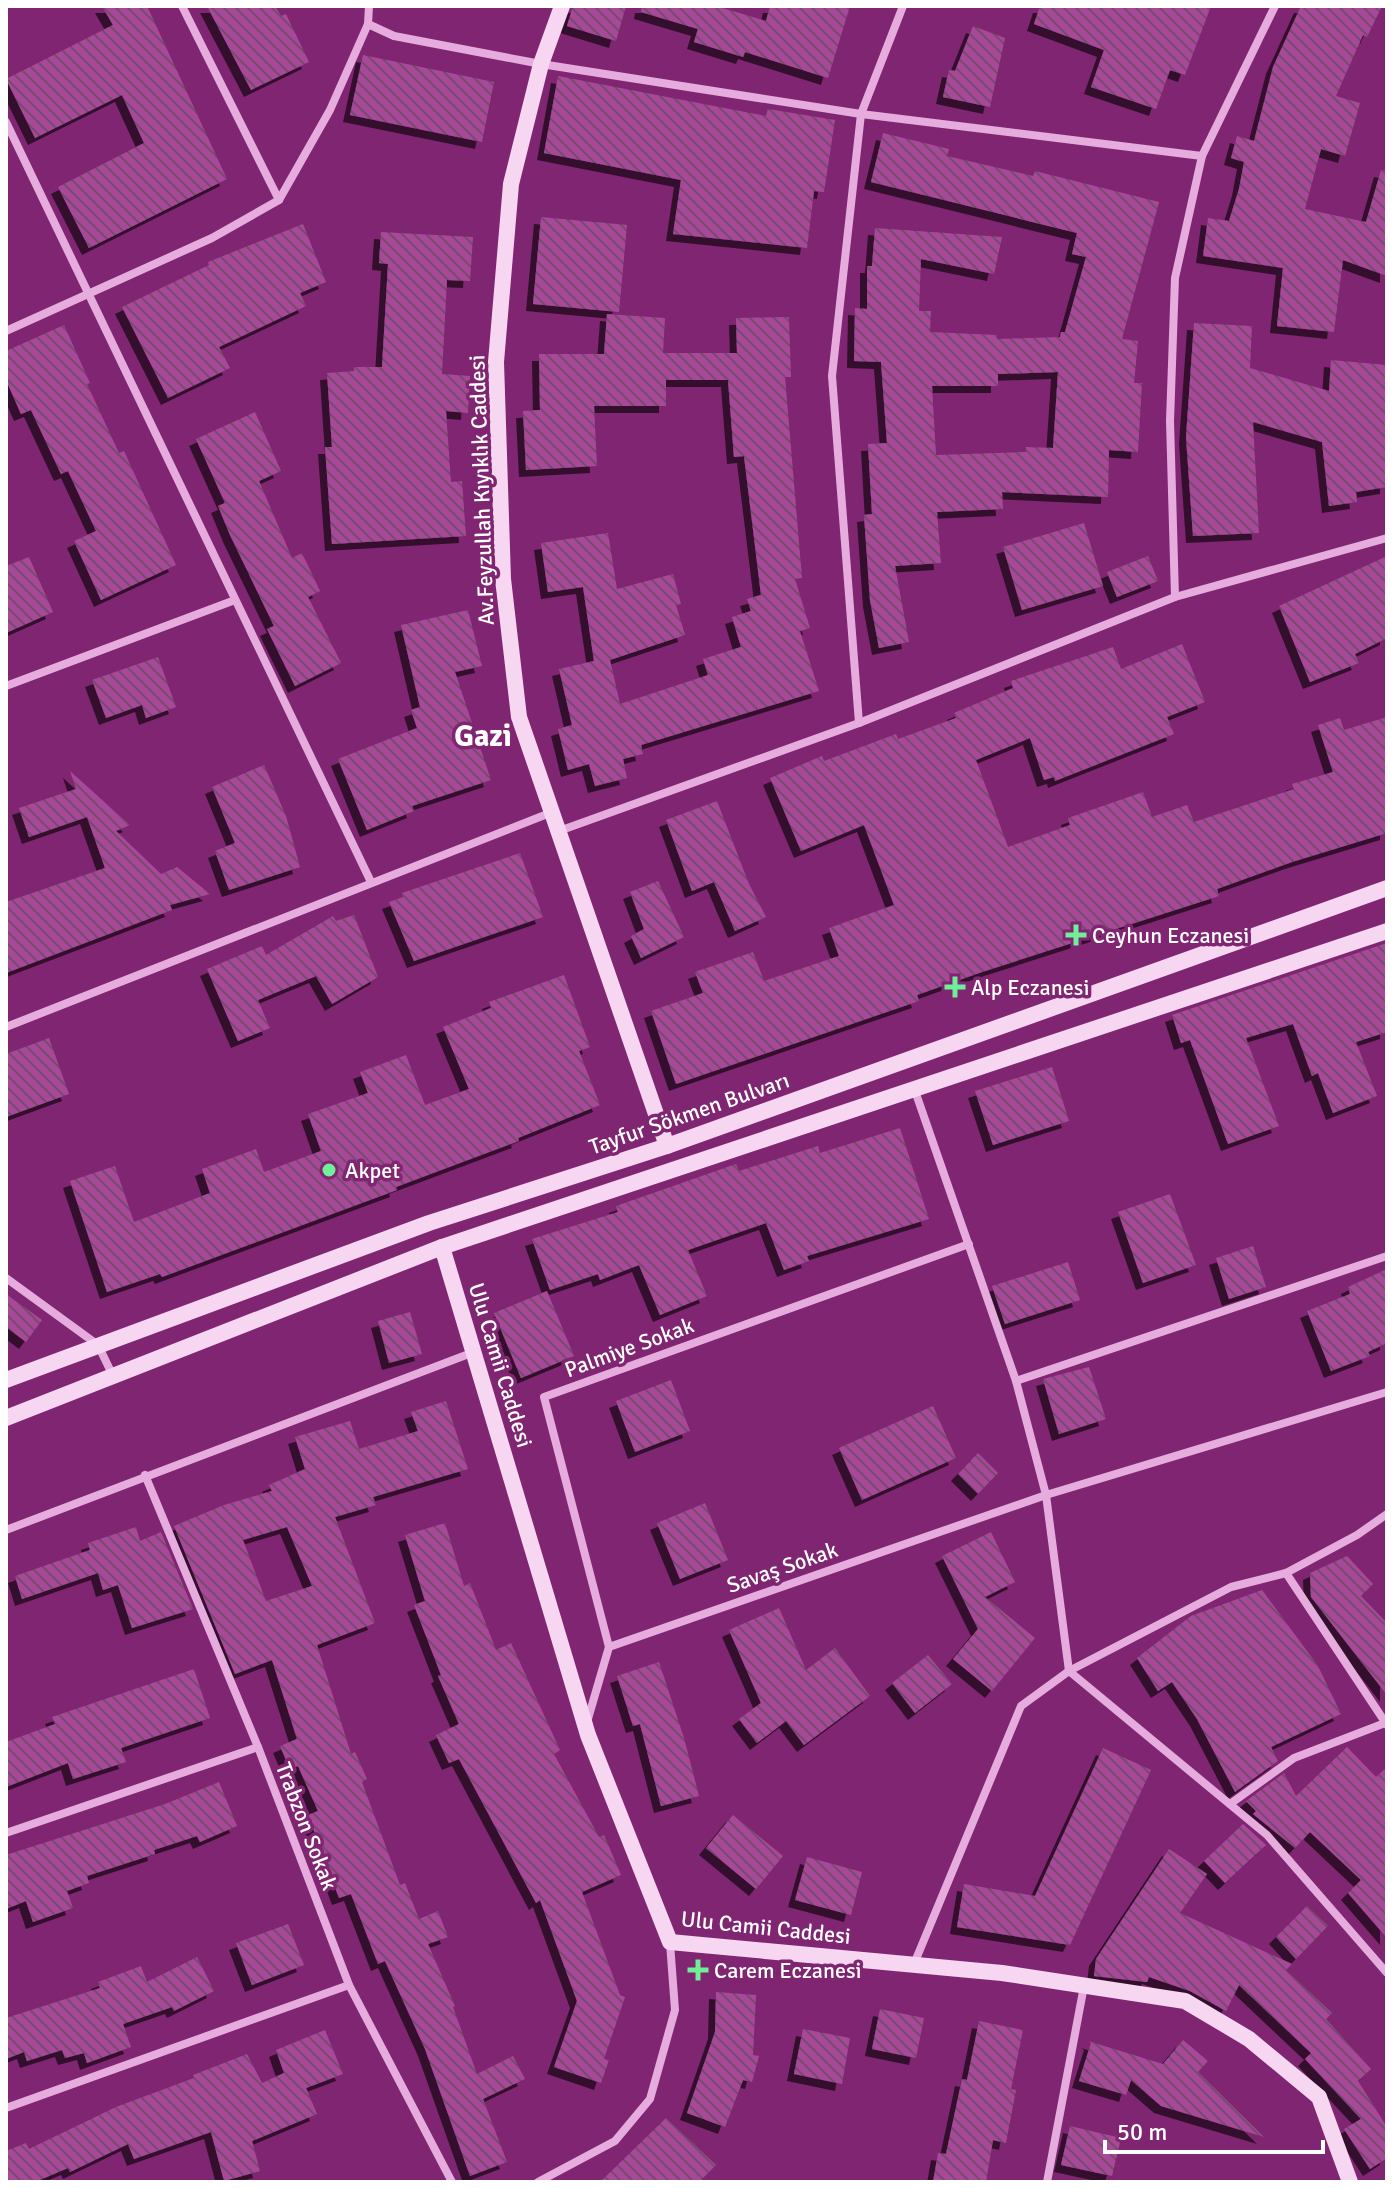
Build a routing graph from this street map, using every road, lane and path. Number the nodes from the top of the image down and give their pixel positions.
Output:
1 (182, 6) edge
2 (369, 6) edge
3 (562, 6) edge
4 (903, 6) edge
5 (1275, 6) edge
6 (368, 24) junction
7 (541, 64) junction
8 (861, 114) junction
9 (6, 122) edge
10 (1202, 156) junction
11 (279, 200) junction
12 (87, 293) junction
13 (6, 331) edge
14 (1387, 538) edge
15 (1175, 597) junction
16 (235, 600) junction
17 (6, 686) edge
18 (859, 723) junction
19 (550, 813) junction
20 (557, 832) junction
21 (371, 882) junction
22 (1387, 888) edge
23 (1387, 931) edge
24 (6, 1027) edge
25 (914, 1087) junction
26 (667, 1146) junction
27 (969, 1244) junction
28 (442, 1247) junction
29 (1387, 1256) edge
30 (6, 1278) edge
31 (98, 1345) junction
32 (474, 1352) junction
33 (113, 1377) junction
34 (6, 1380) edge
35 (1016, 1381) junction
36 (1386, 1394) edge
37 (6, 1418) edge
38 (145, 1475) junction
39 (1046, 1495) junction
40 (1387, 1514) edge
41 (6, 1530) edge
42 (1286, 1573) junction
43 (609, 1647) junction
44 (1069, 1671) junction
45 (1386, 1724) edge
46 (585, 1727) junction
47 (258, 1747) junction
48 (1230, 1804) junction
49 (6, 1833) edge
50 (670, 1942) junction
51 (914, 1964) junction
52 (1387, 1973) edge
53 (349, 1985) junction
54 (1084, 1986) junction
55 (6, 2108) edge
56 (452, 2182) edge
57 (538, 2182) edge
58 (1047, 2182) edge
59 (1350, 2182) edge

1 - 11 street
2 - 6 street
3 - 7 main road, Av.Feyzullah Kıyıklık Caddesi
4 - 8 street
5 - 10 street
6 - 7 street
6 - 11 street
7 - 8 street
7 - 19 main road, Av.Feyzullah Kıyıklık Caddesi
8 - 10 street
8 - 18 street
9 - 12 street
10 - 15 street
11 - 12 street
12 - 13 street
12 - 16 street
14 - 15 street
15 - 18 street
16 - 17 street
16 - 21 street
18 - 20 street
19 - 20 main road, Av.Feyzullah Kıyıklık Caddesi
19 - 21 street
20 - 26 main road, Av.Feyzullah Kıyıklık Caddesi
21 - 24 street
22 - 26 main road, Tayfur Sökmen Bulvarı
23 - 25 main road
25 - 27 street
25 - 28 main road
26 - 31 main road, Tayfur Sökmen Bulvarı
27 - 35 street
27 - 43 street, Palmiye Sokak
28 - 32 main road, Ulu Camii Caddesi
28 - 33 main road
29 - 35 street
30 - 31 street
31 - 33 street
31 - 34 main road, Tayfur Sökmen Bulvarı
32 - 38 street
32 - 46 main road, Ulu Camii Caddesi
33 - 37 main road
35 - 39 street
36 - 39 street, Savaş Sokak
38 - 41 street
38 - 47 street, Trabzon Sokak
39 - 43 street, Savaş Sokak
39 - 44 street
40 - 42 street
42 - 44 street
42 - 45 street
43 - 46 street
44 - 48 street
44 - 51 street
45 - 48 street
46 - 50 main road, Ulu Camii Caddesi
47 - 49 street
47 - 53 street, Trabzon Sokak
48 - 52 street
50 - 51 main road, Ulu Camii Caddesi
50 - 57 street
51 - 54 main road, Ulu Camii Caddesi
53 - 55 street
53 - 56 street, Trabzon Sokak
54 - 58 street
54 - 59 main road, Ulu Camii Caddesi

